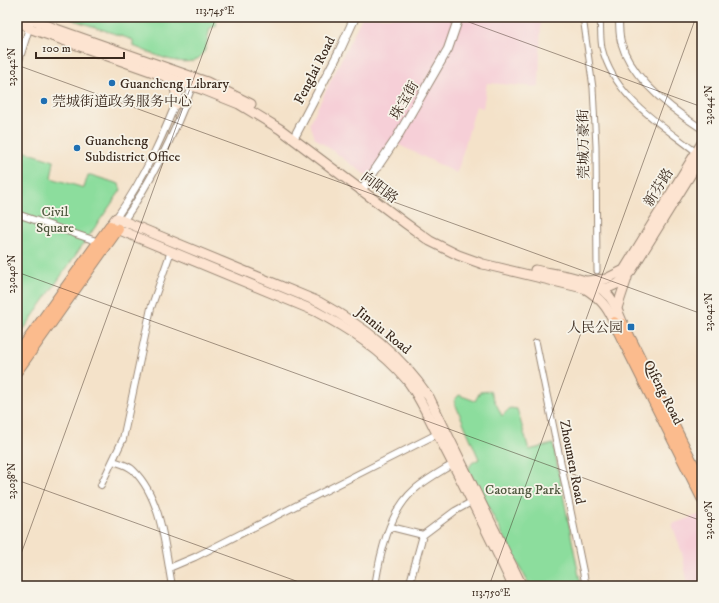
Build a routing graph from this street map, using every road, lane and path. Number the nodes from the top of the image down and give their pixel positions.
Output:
1 (355, 17) edge
2 (459, 17) edge
3 (583, 17) edge
4 (600, 17) edge
5 (618, 17) edge
6 (17, 19) edge
7 (30, 22) edge
8 (17, 67) edge
9 (172, 76) junction
10 (190, 80) junction
11 (176, 104) junction
12 (702, 129) edge
13 (296, 134) junction
14 (702, 143) edge
15 (699, 154) edge
16 (363, 188) junction
17 (17, 214) edge
18 (117, 223) junction
19 (98, 242) junction
20 (641, 248) junction
21 (170, 251) junction
22 (638, 259) junction
23 (597, 271) dead end
24 (628, 275) junction
25 (583, 285) junction
26 (601, 289) junction
27 (616, 309) junction
28 (618, 325) junction
29 (626, 339) junction
30 (536, 343) dead end
31 (17, 355) edge
32 (17, 370) edge
33 (437, 434) junction
34 (113, 461) junction
35 (453, 464) junction
36 (702, 482) edge
37 (101, 485) dead end
38 (702, 498) edge
39 (473, 502) junction
40 (391, 527) junction
41 (423, 535) junction
42 (169, 568) junction
43 (172, 586) edge
44 (375, 586) edge
45 (409, 586) edge
46 (513, 586) edge
47 (522, 586) edge
48 (586, 586) edge

1 - 13 street, Fenglai Road
2 - 16 street, 珠宝街
3 - 23 street, 莞城万豪街
4 - 15 street
5 - 12 street
6 - 7 main road, 向阳路
7 - 8 street
7 - 9 main road, 向阳路
9 - 10 main road, 向阳路
9 - 11 main road
10 - 11 street
10 - 13 main road, 向阳路
10 - 16 main road, 向阳路
10 - 18 street
11 - 18 street
13 - 16 main road, 向阳路
14 - 15 main road, 新芬路
15 - 20 main road, 新芬路
16 - 25 main road, 向阳路
17 - 19 street
18 - 19 main road
18 - 21 main road
18 - 32 main road
18 - 47 main road, Jinniu Road
19 - 31 main road
20 - 22 main road
20 - 24 main road
20 - 25 main road
21 - 33 main road
21 - 34 street
22 - 24 main road
22 - 28 main road
24 - 26 main road
24 - 27 main road
25 - 26 main road
25 - 28 main road
26 - 27 main road
27 - 28 main road
28 - 29 main road
29 - 36 main road, Qifeng Road
29 - 38 main road, Qifeng Road
30 - 48 street, Zhoumen Road
33 - 35 main road
33 - 42 street
34 - 37 street
34 - 42 street
35 - 39 main road
35 - 40 street
39 - 41 street
39 - 46 main road
40 - 41 street
40 - 44 street
41 - 45 street
42 - 43 street

